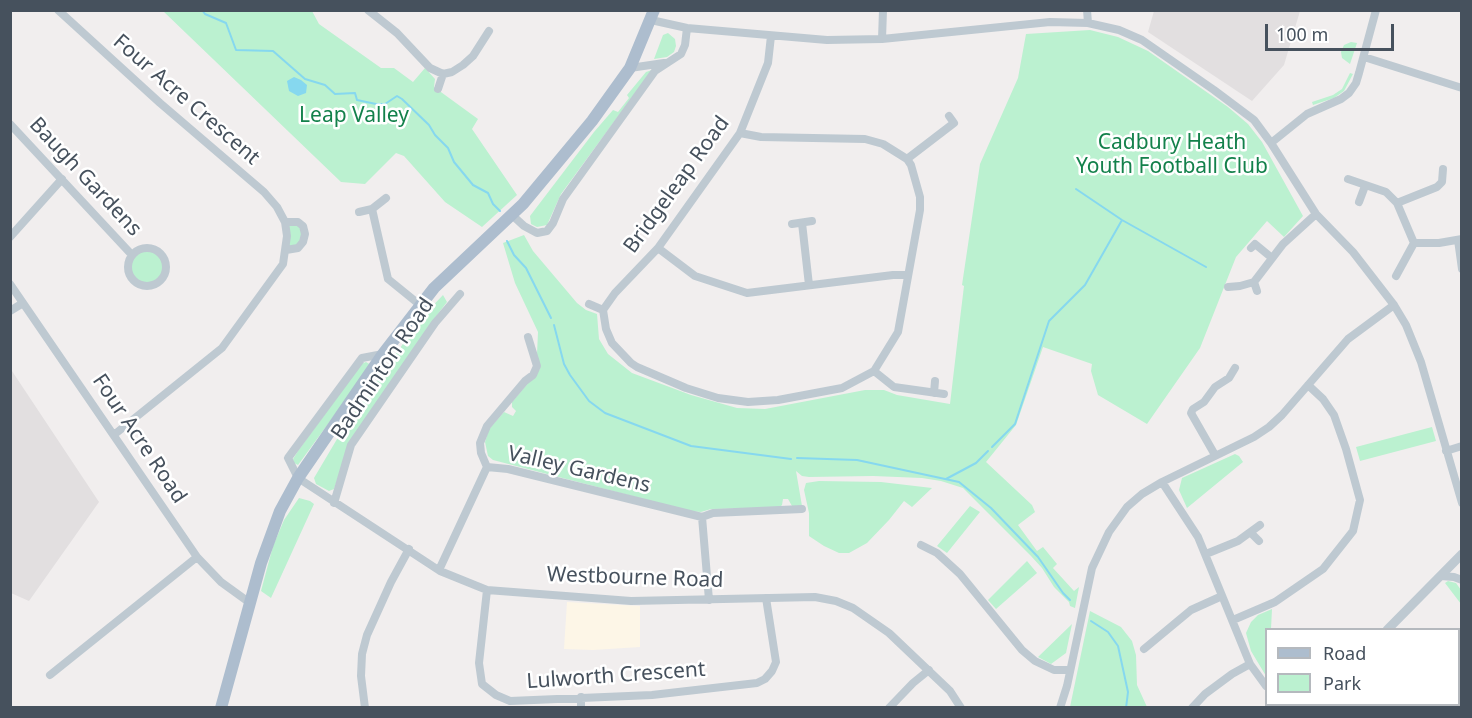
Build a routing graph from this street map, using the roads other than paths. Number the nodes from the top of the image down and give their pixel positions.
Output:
1 (58, 10) edge
2 (368, 10) edge
3 (883, 10) edge
4 (1087, 10) edge
5 (1376, 10) edge
6 (652, 15) edge
7 (1088, 23) junction
8 (687, 28) junction
9 (489, 31) dead end
10 (771, 36) junction
11 (882, 39) junction
12 (1364, 57) junction
13 (668, 62) junction
14 (630, 68) junction
15 (442, 74) junction
16 (1461, 88) edge
17 (438, 89) dead end
18 (949, 116) dead end
19 (10, 124) edge
20 (741, 133) junction
21 (1271, 143) junction
22 (907, 159) junction
23 (1443, 169) dead end
24 (62, 179) junction
25 (1348, 179) dead end
26 (1365, 186) junction
27 (386, 198) dead end
28 (1359, 202) dead end
29 (1397, 203) junction
30 (372, 209) junction
31 (359, 212) dead end
32 (1316, 214) junction
33 (512, 215) junction
34 (812, 221) dead end
35 (285, 222) junction
36 (802, 223) junction
37 (792, 224) dead end
38 (10, 237) edge
39 (1460, 240) edge
40 (1414, 243) junction
41 (658, 248) junction
42 (1251, 248) dead end
43 (286, 250) junction
44 (132, 255) junction
45 (1272, 258) junction
46 (1461, 269) edge
47 (908, 275) junction
48 (1396, 276) dead end
49 (1254, 282) junction
50 (10, 284) edge
51 (808, 285) junction
52 (1228, 286) dead end
53 (1257, 291) dead end
54 (460, 294) dead end
55 (23, 303) junction
56 (590, 304) dead end
57 (420, 305) junction
58 (1394, 305) junction
59 (603, 310) junction
60 (10, 311) edge
61 (528, 337) dead end
62 (383, 354) junction
63 (1235, 368) dead end
64 (874, 371) junction
65 (935, 381) dead end
66 (1308, 385) junction
67 (934, 393) junction
68 (944, 394) dead end
69 (115, 434) junction
70 (1461, 446) edge
71 (1446, 451) junction
72 (1215, 455) junction
73 (487, 467) junction
74 (298, 478) junction
75 (1162, 482) junction
76 (334, 503) junction
77 (1461, 503) edge
78 (802, 509) dead end
79 (702, 517) junction
80 (1260, 525) dead end
81 (1251, 533) junction
82 (1259, 542) dead end
83 (921, 545) dead end
84 (409, 549) junction
85 (1206, 554) junction
86 (197, 557) junction
87 (1460, 559) edge
88 (439, 570) junction
89 (1441, 576) junction
90 (1461, 580) edge
91 (487, 590) junction
92 (1222, 596) junction
93 (766, 598) junction
94 (709, 600) junction
95 (250, 603) junction
96 (1233, 620) junction
97 (1389, 628) edge
98 (1144, 649) dead end
99 (1250, 664) junction
100 (929, 670) junction
101 (1070, 670) junction
102 (50, 675) dead end
103 (1265, 685) edge
104 (581, 697) junction
105 (221, 708) edge
106 (365, 708) edge
107 (581, 708) edge
108 (889, 708) edge
109 (961, 708) edge
110 (1060, 708) edge
111 (1192, 708) edge

1 - 35 street, Four Acre Crescent
2 - 15 street
3 - 11 street
4 - 7 street
5 - 12 street
6 - 8 street
6 - 14 main road, Badminton Road
7 - 11 street
7 - 21 street
8 - 10 street
8 - 13 street
9 - 15 street
10 - 11 street
10 - 20 street, Bridgeleap Road
12 - 16 street
12 - 21 street
13 - 14 street
13 - 33 street
14 - 33 main road, Badminton Road
15 - 17 street
18 - 22 street
19 - 24 street, Baugh Gardens
20 - 22 street
20 - 41 street, Bridgeleap Road
21 - 32 street
22 - 47 street
23 - 29 street
24 - 38 street
24 - 44 street, Baugh Gardens
25 - 26 street
26 - 28 street
26 - 29 street
27 - 30 street
29 - 40 street
30 - 31 street
30 - 57 street
32 - 45 street
32 - 58 street
33 - 57 main road, Badminton Road
34 - 36 street
35 - 43 street, Four Acre Crescent
35 - 43 street, Four Acre Crescent
36 - 37 street
36 - 51 street
39 - 40 street
39 - 46 street
40 - 48 street
41 - 51 street
41 - 59 street, Bridgeleap Road
42 - 45 street
43 - 69 street, Four Acre Crescent
44 - 44 street, Baugh Gardens
45 - 49 street
47 - 51 street
47 - 64 street
49 - 52 street
49 - 53 street
50 - 55 street, Four Acre Road
54 - 76 street, Badminton Road
55 - 60 street
55 - 69 street, Four Acre Road
56 - 59 street
57 - 62 main road, Badminton Road
58 - 66 street
58 - 71 street
59 - 64 street
61 - 73 street
62 - 74 main road, Badminton Road
62 - 74 street, Badminton Road
63 - 72 street
64 - 67 street
65 - 67 street
66 - 72 street
66 - 96 street
67 - 68 street
69 - 86 street, Four Acre Road
70 - 71 street
71 - 77 street
72 - 75 street
73 - 79 street, Valley Gardens
73 - 88 street, Valley Gardens
74 - 76 street, Westbourne Road
74 - 95 main road, Badminton Road
75 - 85 street
75 - 101 street
76 - 84 street, Westbourne Road
78 - 79 street, Valley Gardens
79 - 94 street
80 - 81 street
81 - 82 street
81 - 85 street
83 - 101 street
84 - 88 street, Westbourne Road
84 - 106 street
85 - 92 street
86 - 95 street, Four Acre Road
86 - 102 street
87 - 89 street
88 - 91 street, Westbourne Road
89 - 90 street
89 - 97 street
91 - 94 street, Westbourne Road
91 - 104 street, Lulworth Crescent
92 - 96 street
92 - 98 street
93 - 94 street, Westbourne Road
93 - 100 street, Westbourne Road
93 - 104 street, Lulworth Crescent
95 - 105 main road, Badminton Road
96 - 99 street
99 - 103 street
99 - 111 street
100 - 108 street
100 - 109 street, Westbourne Road
101 - 110 street
104 - 107 street

